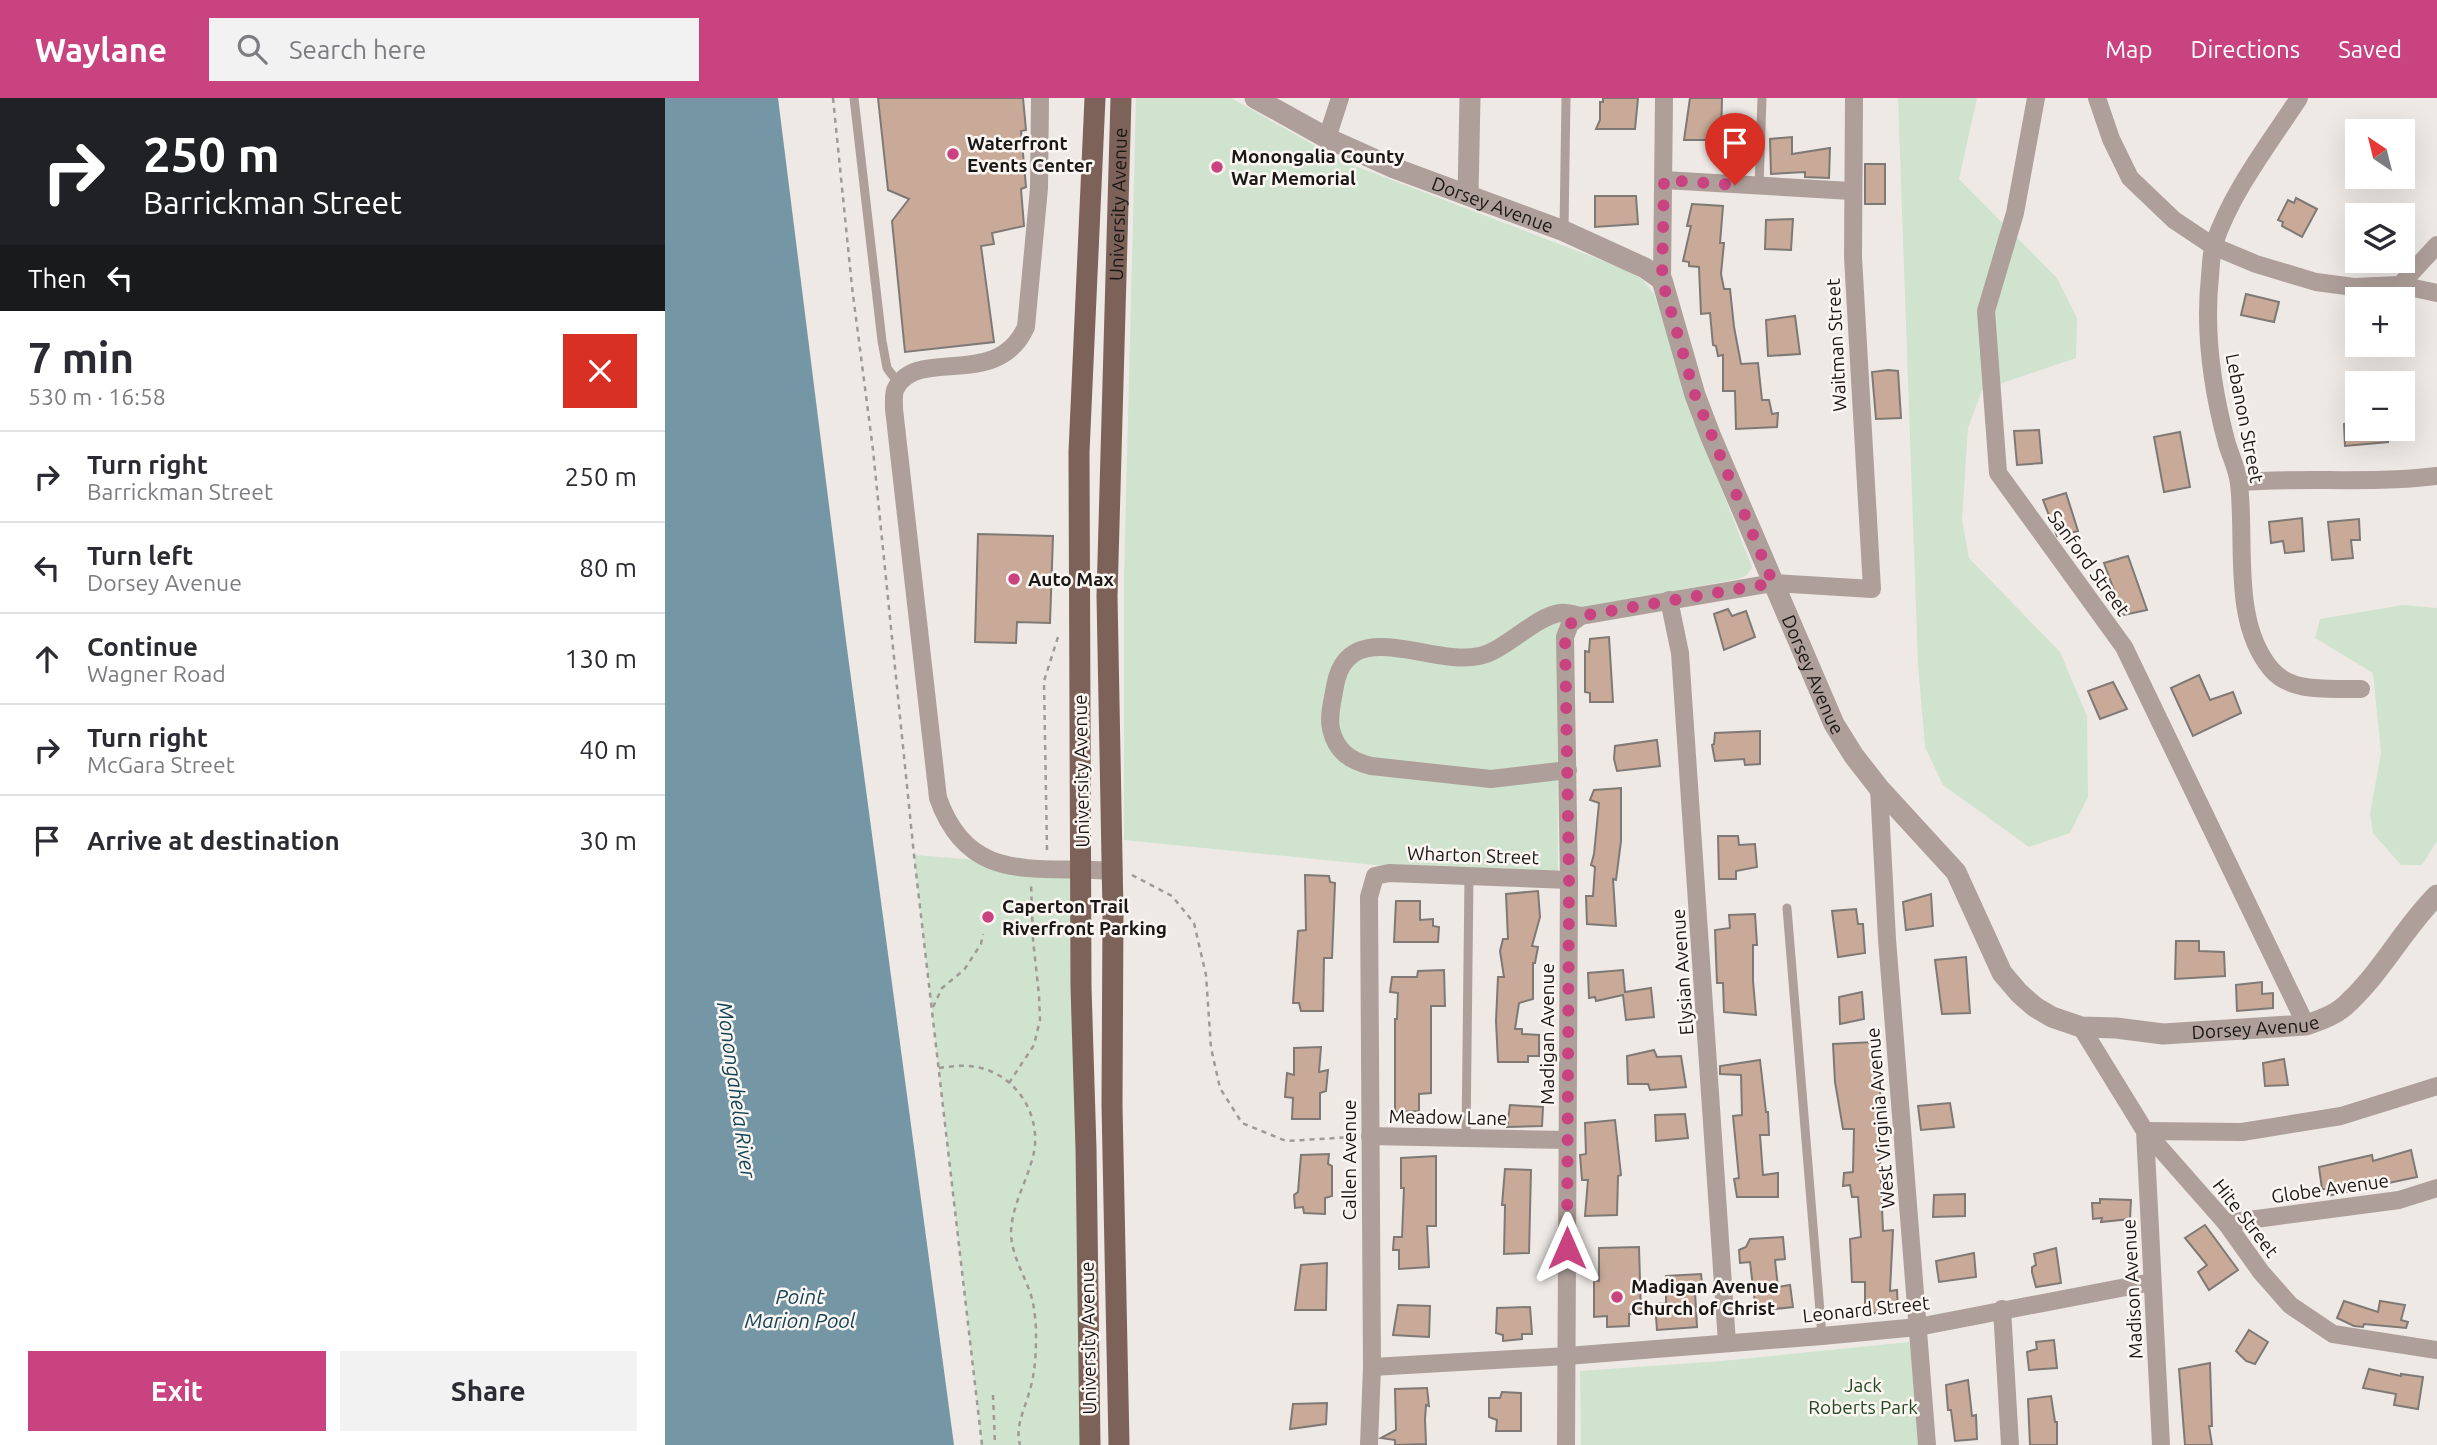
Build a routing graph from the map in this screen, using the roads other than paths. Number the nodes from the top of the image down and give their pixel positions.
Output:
1 (854, 98) edge
2 (1040, 98) edge
3 (1094, 98) edge
4 (1121, 98) edge
5 (1255, 98) edge
6 (1340, 98) edge
7 (1470, 98) edge
8 (1566, 98) edge
9 (1664, 98) edge
10 (1762, 98) edge
11 (1854, 98) edge
12 (2036, 98) edge
13 (2097, 98) edge
14 (2299, 98) edge
15 (1327, 138) junction
16 (1664, 180) junction
17 (1759, 187) junction
18 (1851, 191) junction
19 (1468, 195) junction
20 (1564, 231) junction
21 (2437, 245) edge
22 (2213, 246) junction
23 (1662, 280) junction
24 (2400, 285) junction
25 (2437, 293) edge
26 (899, 384) junction
27 (2437, 475) edge
28 (2239, 482) junction
29 (1773, 583) junction
30 (1669, 600) junction
31 (1575, 620) junction
32 (2361, 689) dead end
33 (1568, 770) junction
34 (1879, 788) junction
35 (1082, 869) junction
36 (1112, 871) junction
37 (1375, 876) joint
38 (1468, 876) junction
39 (1569, 880) junction
40 (2437, 895) edge
41 (1787, 908) dead end
42 (2306, 1025) junction
43 (2081, 1027) junction
44 (2437, 1086) edge
45 (2145, 1131) junction
46 (1370, 1136) junction
47 (1465, 1138) junction
48 (1567, 1140) junction
49 (2437, 1188) edge
50 (2226, 1223) junction
51 (2152, 1282) junction
52 (2002, 1309) junction
53 (1918, 1326) junction
54 (1822, 1336) junction
55 (1727, 1343) junction
56 (2437, 1350) edge
57 (1567, 1356) junction
58 (1372, 1367) junction
59 (1090, 1445) edge
60 (1119, 1445) edge
61 (1370, 1445) edge
62 (1566, 1445) edge
63 (1927, 1445) edge
64 (2010, 1445) edge
65 (2161, 1445) edge

1 - 26 lane
2 - 26 street
3 - 35 main road, University Avenue
4 - 36 main road, University Avenue
5 - 15 street, Dorsey Avenue
6 - 15 street
7 - 19 street
8 - 20 lane
9 - 16 street
10 - 17 lane
11 - 18 street, Waitman Street
12 - 42 street, Sanford Street
13 - 22 street
14 - 22 street, Lebanon Street
15 - 19 street, Dorsey Avenue
16 - 17 street
16 - 23 street
17 - 18 street
18 - 29 street, Waitman Street
19 - 20 street, Dorsey Avenue
20 - 23 street, Dorsey Avenue
21 - 24 street
22 - 24 street
22 - 28 street, Lebanon Street
23 - 29 street, Dorsey Avenue
24 - 25 street
26 - 35 street
27 - 28 street
28 - 32 street, Lebanon Street
29 - 30 street
29 - 34 street, Dorsey Avenue
30 - 31 street
30 - 55 street, Elysian Avenue
31 - 33 street, Madigan Avenue
31 - 33 street
33 - 39 street, Madigan Avenue
34 - 43 street, Dorsey Avenue
34 - 53 street, West Virginia Avenue
35 - 36 street
35 - 59 main road, University Avenue
36 - 60 main road, University Avenue
37 - 38 street, Wharton Street
37 - 46 street, Callen Avenue
38 - 39 street, Wharton Street
38 - 47 lane
39 - 48 street, Madigan Avenue
40 - 42 street, Dorsey Avenue
41 - 54 lane
42 - 43 street, Dorsey Avenue
43 - 45 street, Hite Street
44 - 45 street
45 - 50 street, Hite Street
45 - 51 street, Madison Avenue
46 - 47 street, Meadow Lane
46 - 58 street, Callen Avenue
47 - 48 street, Meadow Lane
48 - 57 street, Madigan Avenue
49 - 50 street, Globe Avenue
50 - 56 street, Hite Street
51 - 52 street, Leonard Street
51 - 65 street, Madison Avenue
52 - 53 street, Leonard Street
52 - 64 street
53 - 54 street, Leonard Street
53 - 63 street, West Virginia Avenue
54 - 55 street, Leonard Street
55 - 57 street, Leonard Street
57 - 58 street, Leonard Street
57 - 62 street, Madigan Avenue
58 - 61 street, Callen Avenue

